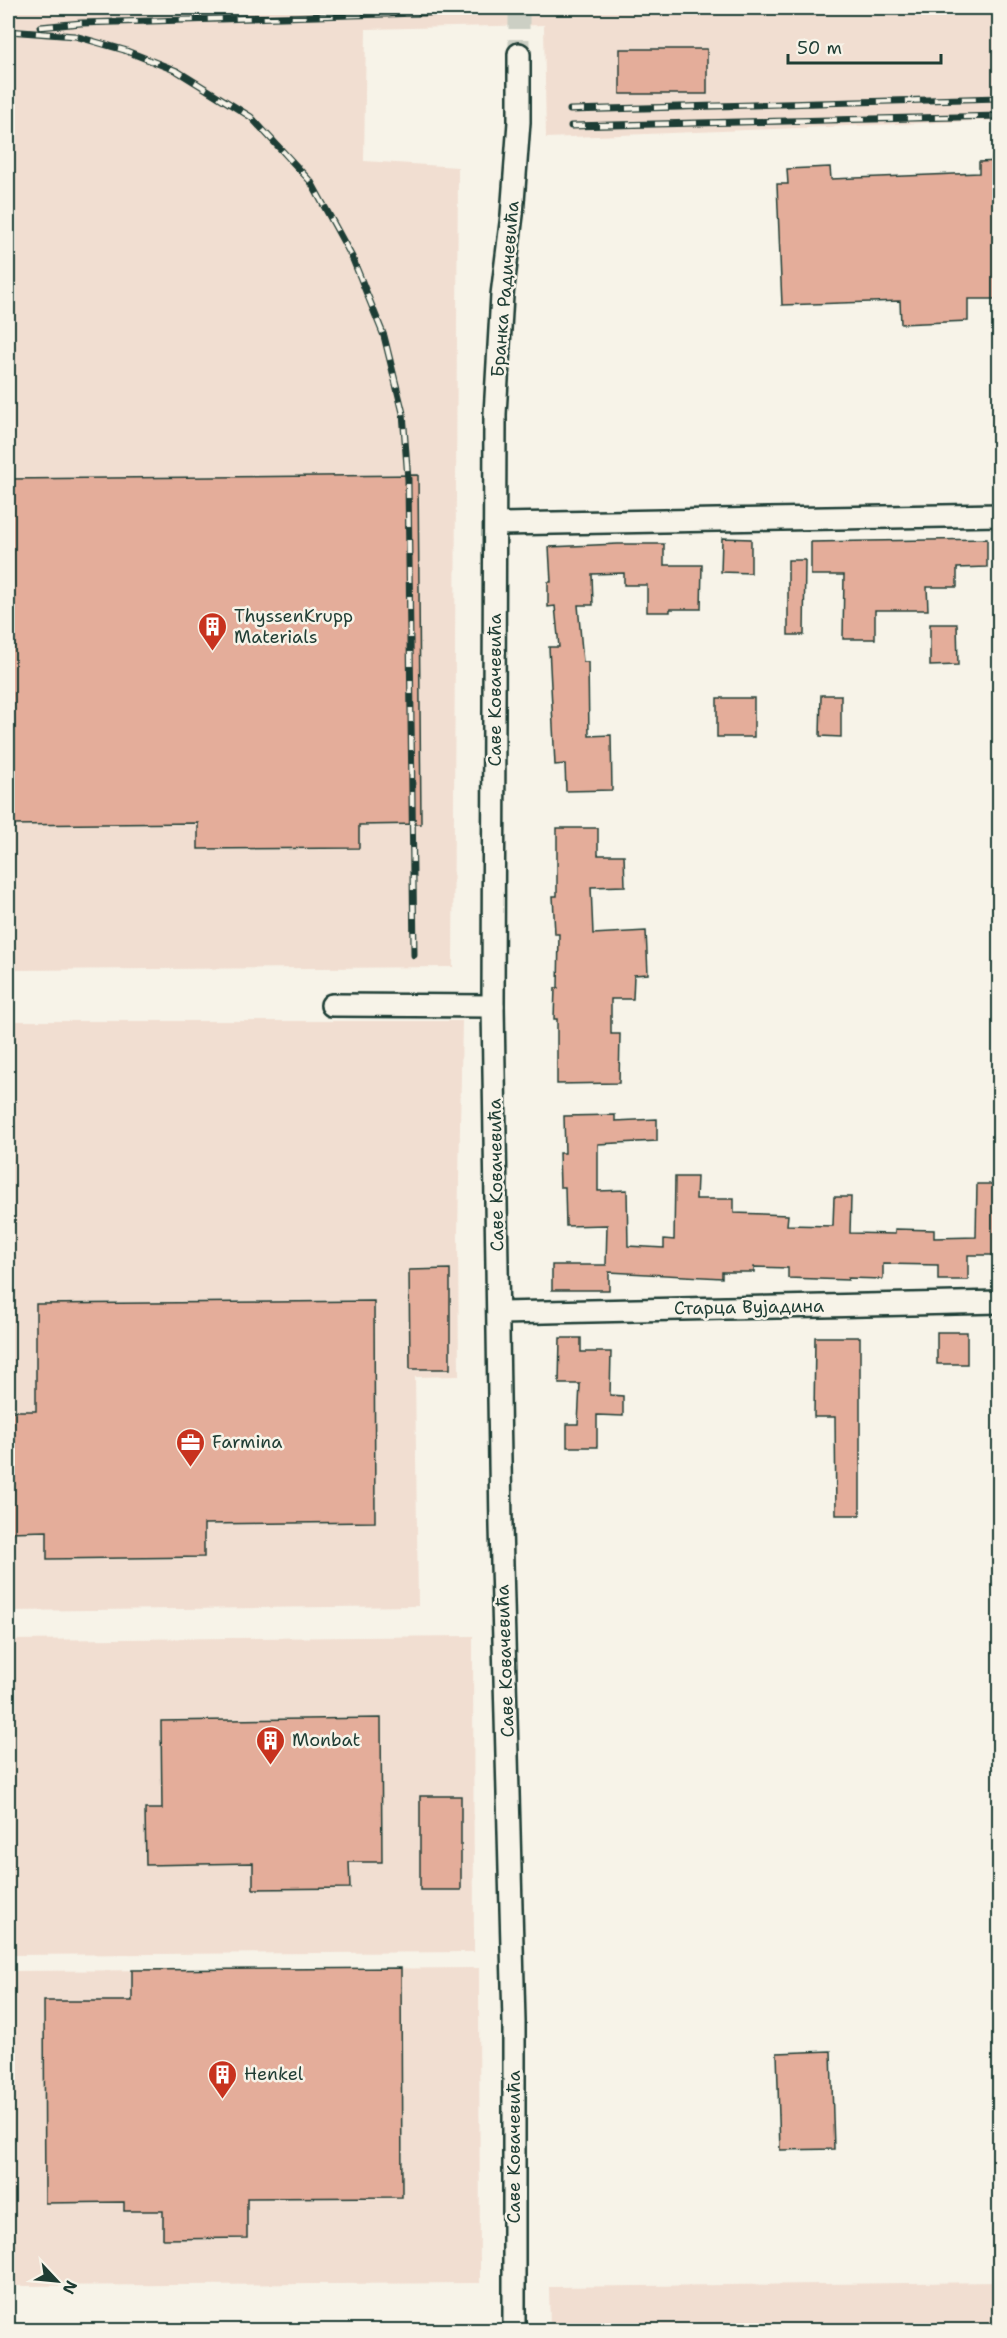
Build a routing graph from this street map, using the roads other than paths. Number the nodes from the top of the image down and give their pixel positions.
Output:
1 (519, 54) tunnel mouth
2 (999, 515) edge
3 (496, 524) junction
4 (332, 1005) dead end
5 (493, 1006) junction
6 (999, 1302) edge
7 (499, 1313) junction
8 (513, 2331) edge

1 - 3 street, Бранка Радичевића
2 - 3 street
3 - 5 street, Саве Ковачевића
4 - 5 street
5 - 7 street, Саве Ковачевића
6 - 7 street, Старца Вујадина
7 - 8 street, Саве Ковачевића

